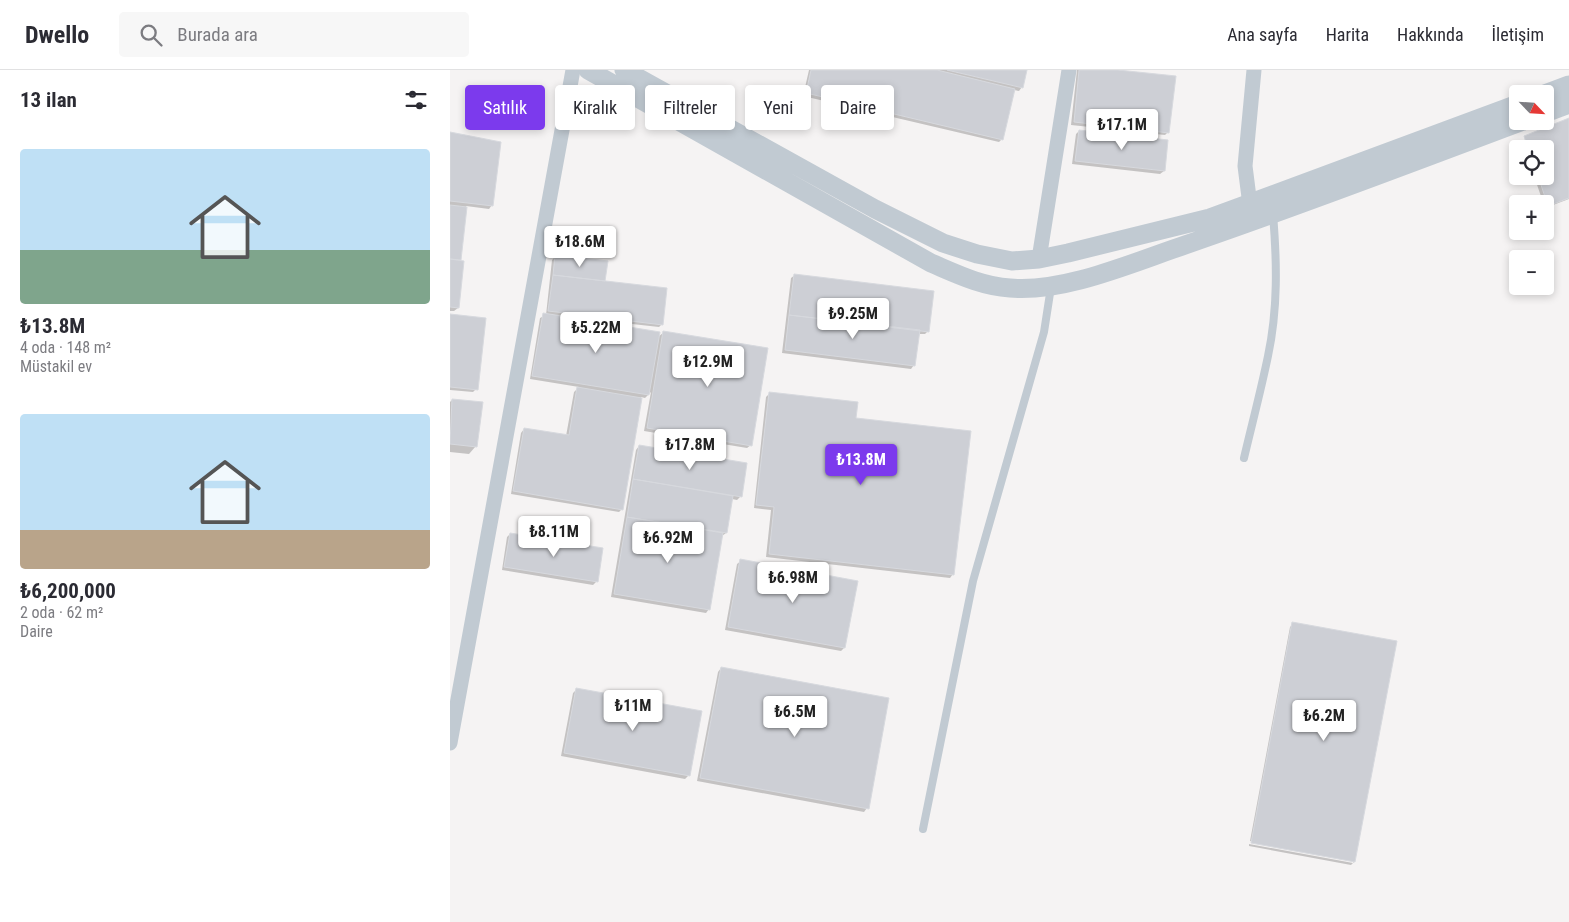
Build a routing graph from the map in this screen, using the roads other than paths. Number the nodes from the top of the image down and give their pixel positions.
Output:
1 (574, 70) edge
2 (588, 70) edge
3 (624, 70) edge
4 (1069, 70) edge
5 (1254, 70) edge
6 (646, 85) edge
7 (1569, 85) edge
8 (1554, 91) edge
9 (645, 97) edge
10 (1569, 104) edge
11 (1509, 108) edge
12 (1554, 110) edge
13 (1509, 126) edge
14 (713, 130) edge
15 (714, 130) edge
16 (874, 209) junction
17 (1251, 212) junction
18 (1273, 214) junction
19 (865, 226) junction
20 (1039, 259) junction
21 (1052, 285) junction
22 (1244, 458) dead end
23 (450, 743) edge
24 (924, 829) dead end

1 - 23 street
2 - 9 street
3 - 6 street
4 - 20 street
5 - 17 street
7 - 8 street
10 - 12 street
11 - 17 street
13 - 18 street
14 - 19 street
15 - 16 street
16 - 19 street
16 - 20 street
17 - 18 street
17 - 20 street
17 - 21 street
18 - 22 lane
19 - 21 street
21 - 24 lane

